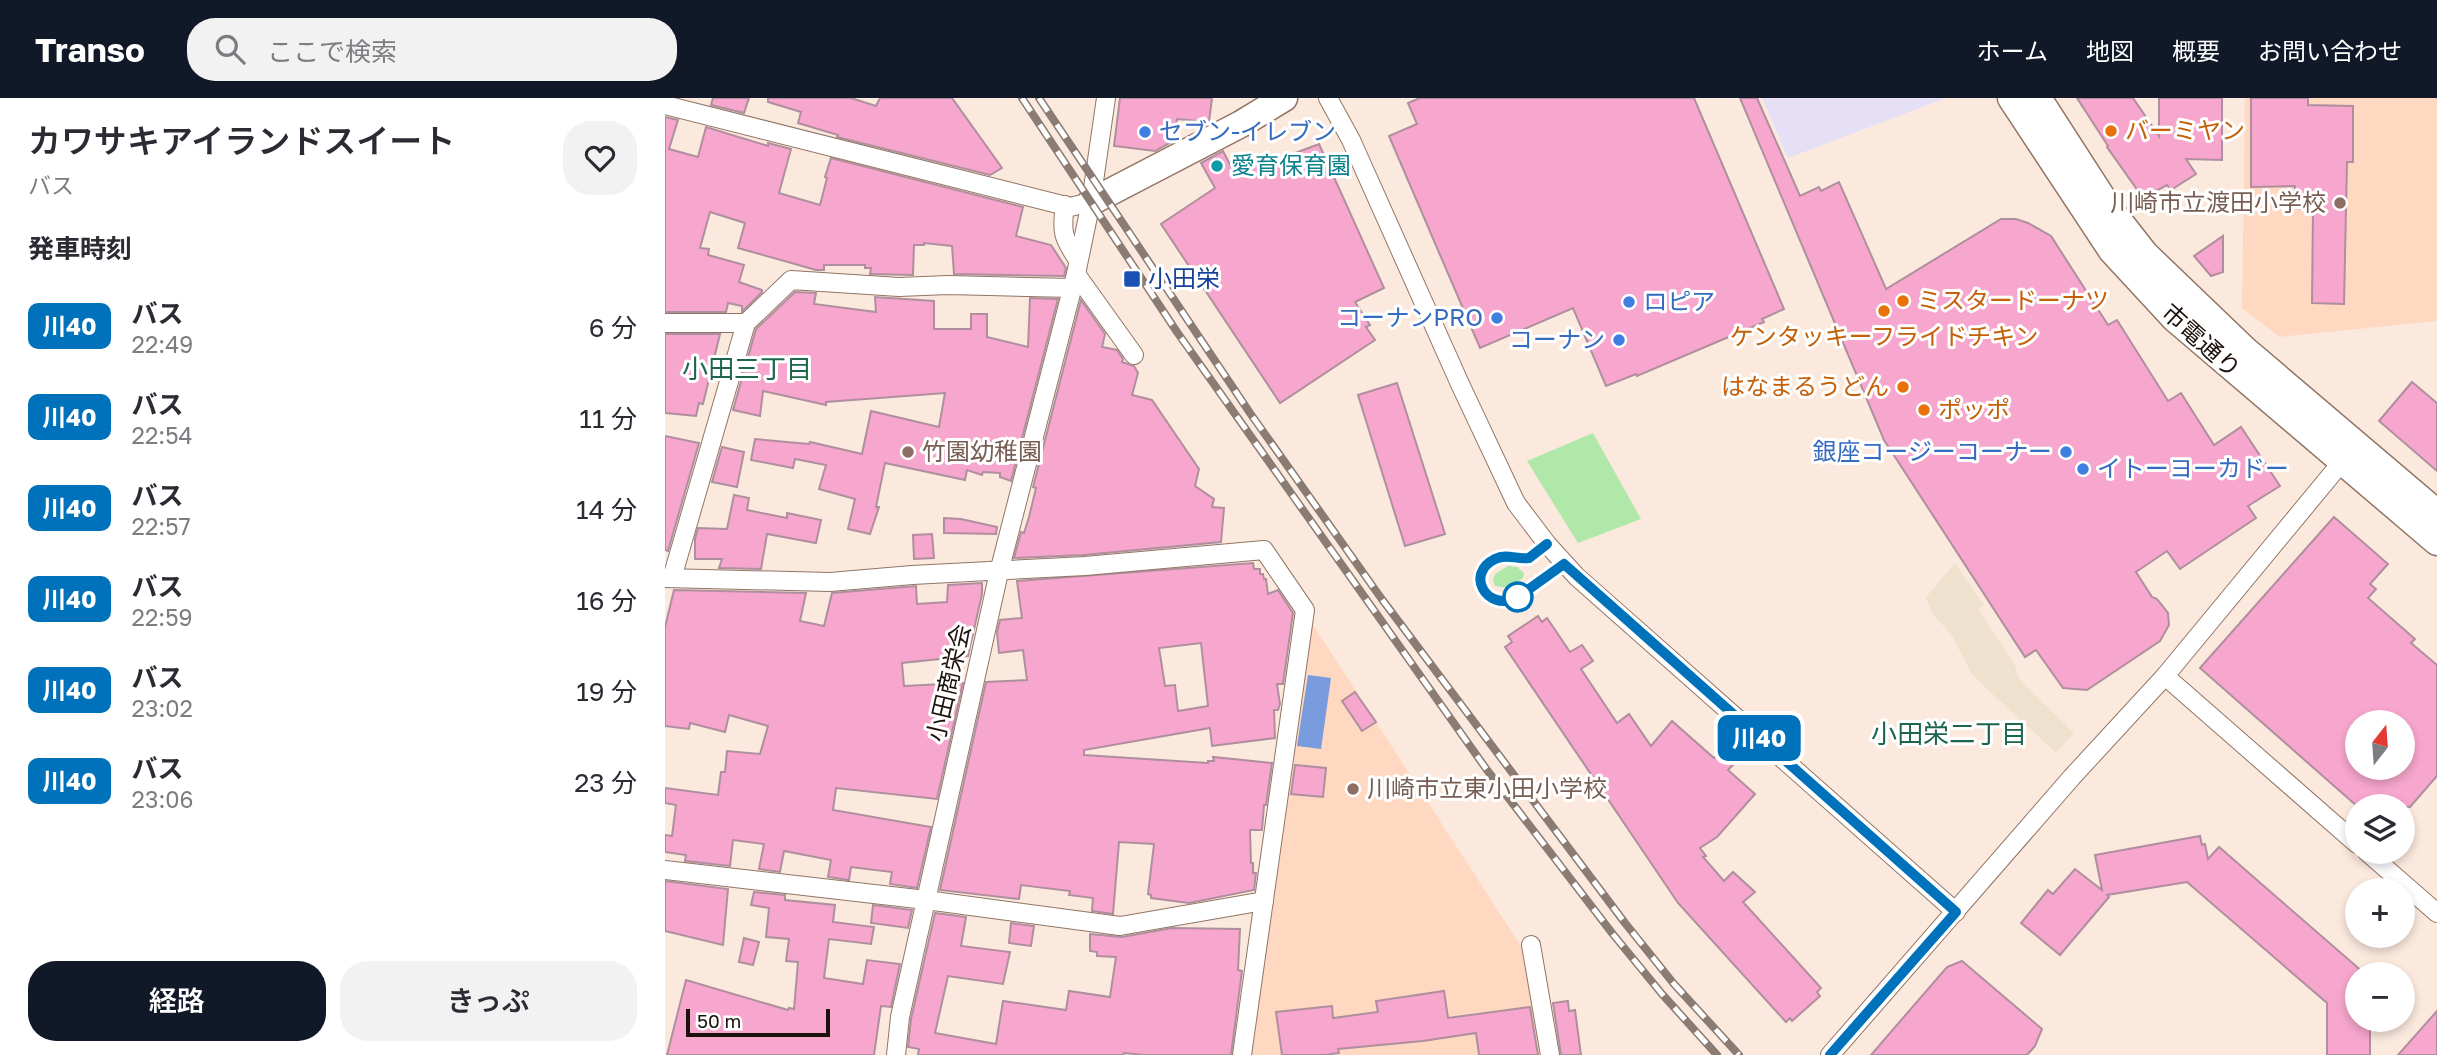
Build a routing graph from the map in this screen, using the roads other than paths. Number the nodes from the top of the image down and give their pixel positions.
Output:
1 (1106, 98) edge
2 (1284, 98) edge
3 (1328, 98) edge
4 (2011, 98) edge
5 (2038, 98) edge
6 (665, 105) edge
7 (1091, 202) junction
8 (1065, 205) junction
9 (1076, 274) junction
10 (665, 323) edge
11 (746, 323) junction
12 (1134, 355) dead end
13 (2341, 463) junction
14 (2437, 513) edge
15 (2437, 542) edge
16 (999, 572) junction
17 (668, 578) edge
18 (2165, 676) junction
19 (2345, 834) edge
20 (2381, 864) edge
21 (665, 870) edge
22 (926, 900) junction
23 (1264, 901) junction
24 (1956, 912) junction
25 (2437, 913) edge
26 (1531, 945) dead end
27 (896, 1055) edge
28 (1243, 1055) edge
29 (1550, 1055) edge
30 (1830, 1055) edge

1 - 7 street, 小田商栄会
2 - 7 street
3 - 24 street
4 - 13 street, 市電通り
5 - 14 street, 市電通り
6 - 8 street
7 - 8 street
7 - 9 street, 小田商栄会
8 - 9 street
9 - 11 street
9 - 12 street
9 - 16 street, 小田商栄会
10 - 11 street
11 - 17 street
13 - 15 street, 市電通り
13 - 18 street
16 - 17 street
16 - 22 street, 小田商栄会
16 - 23 street
18 - 19 street
18 - 24 street
20 - 25 street
21 - 22 street
22 - 23 street
22 - 27 street, 小田商栄会
23 - 28 street
24 - 30 street
26 - 29 street

